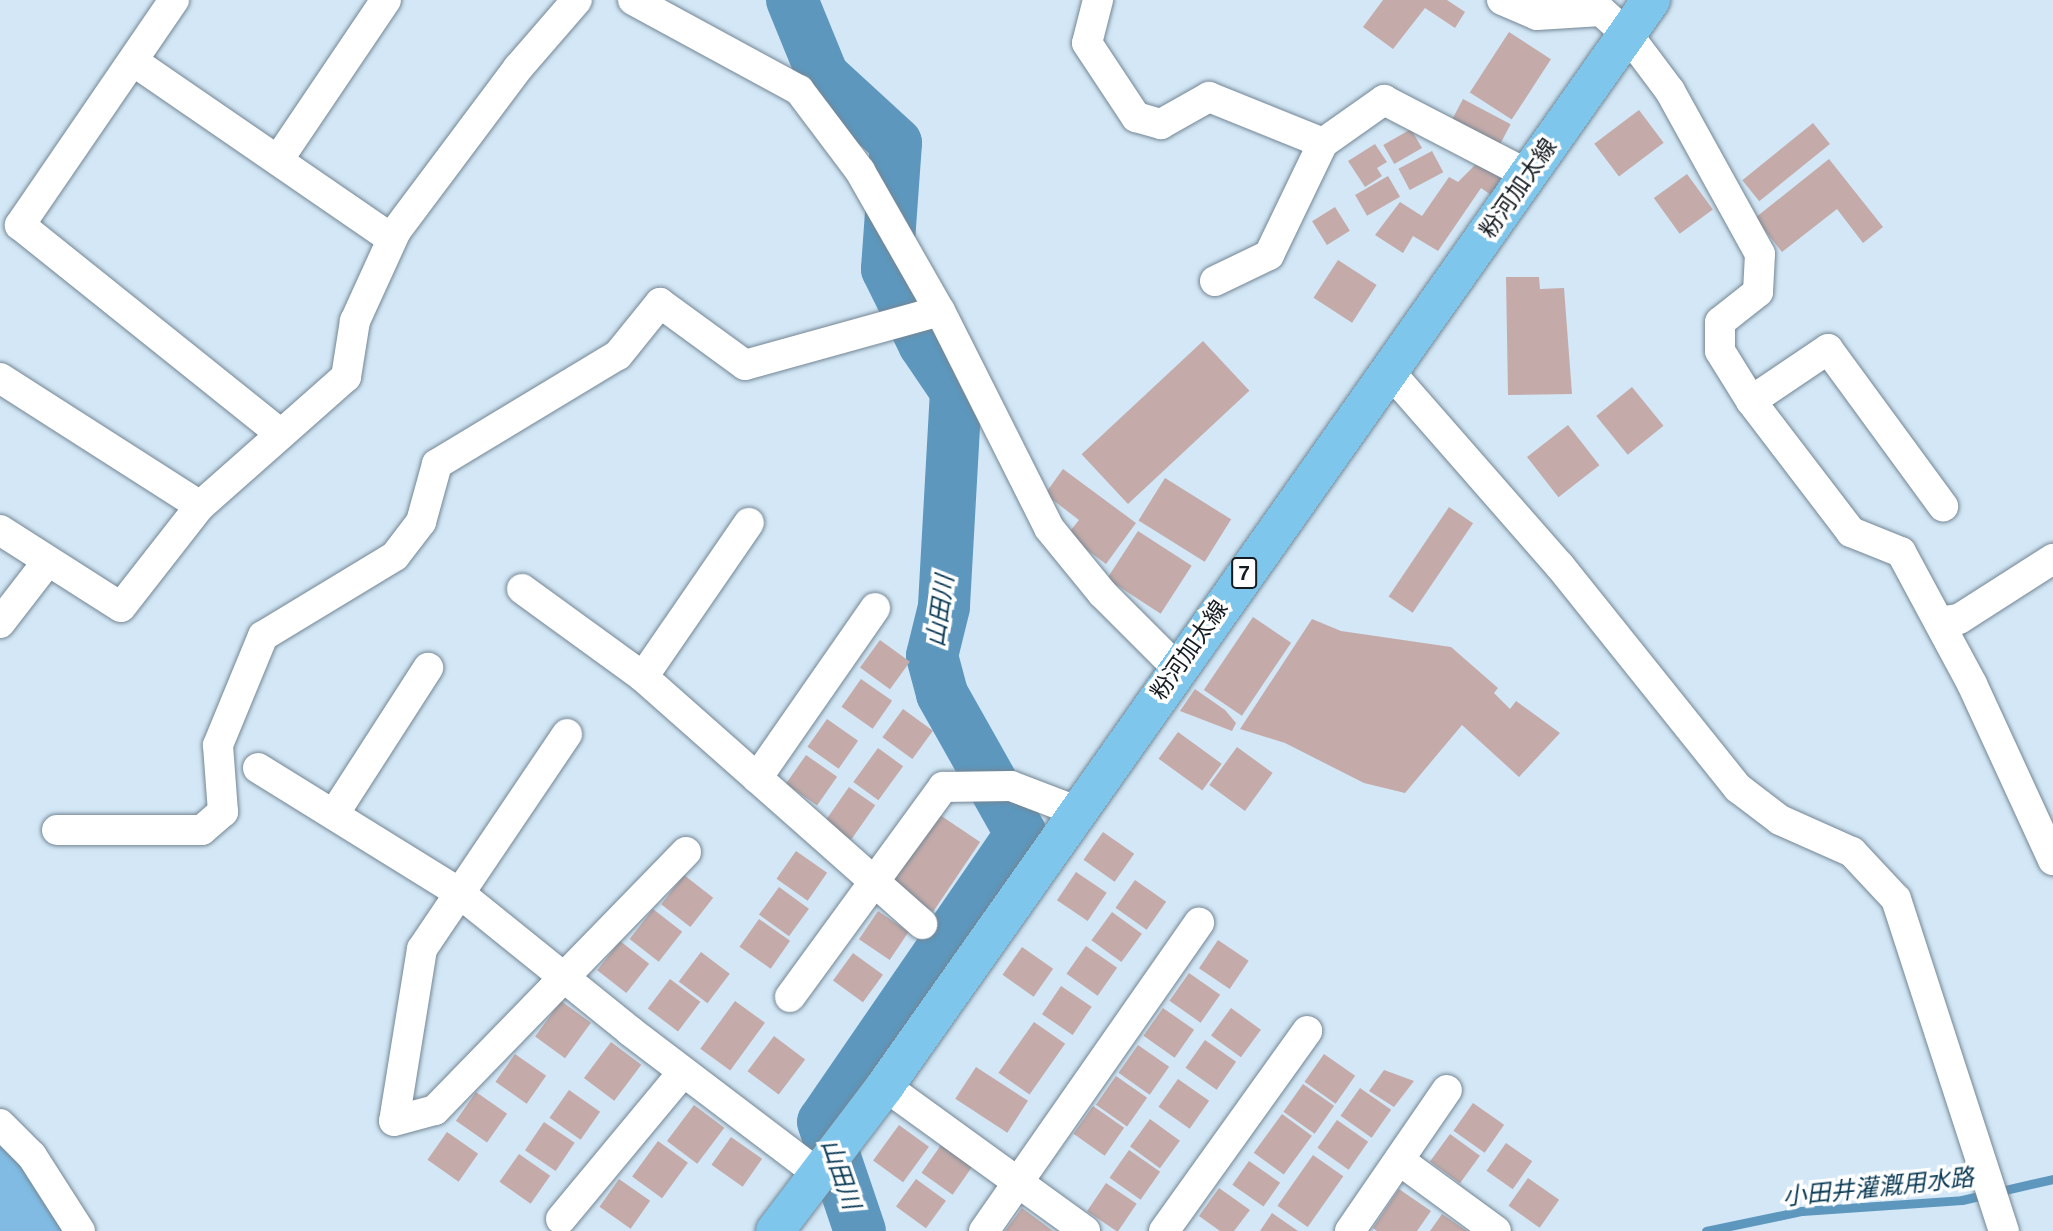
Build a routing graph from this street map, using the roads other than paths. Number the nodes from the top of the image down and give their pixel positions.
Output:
1 (174, 0) edge
2 (387, 0) edge
3 (577, 0) edge
4 (633, 0) edge
5 (1098, 0) edge
6 (1502, 0) edge
7 (1651, 0) edge
8 (1628, 35) junction
9 (132, 61) junction
10 (1323, 143) junction
11 (278, 160) junction
12 (1527, 174) junction
13 (392, 239) junction
14 (1215, 281) dead end
15 (940, 311) junction
16 (1389, 371) junction
17 (0, 378) edge
18 (1751, 401) junction
19 (280, 433) junction
20 (200, 506) junction
21 (1943, 506) dead end
22 (749, 523) dead end
23 (0, 530) edge
24 (2053, 559) edge
25 (48, 561) junction
26 (522, 589) dead end
27 (875, 608) dead end
28 (1939, 621) junction
29 (0, 623) edge
30 (1176, 667) junction
31 (428, 668) dead end
32 (643, 677) junction
33 (567, 734) dead end
34 (258, 768) dead end
35 (757, 778) junction
36 (1076, 811) junction
37 (334, 814) junction
38 (57, 830) dead end
39 (686, 852) dead end
40 (2053, 860) edge
41 (874, 885) junction
42 (458, 892) junction
43 (1199, 923) dead end
44 (922, 924) dead end
45 (564, 977) junction
46 (790, 997) dead end
47 (1307, 1031) dead end
48 (683, 1072) junction
49 (885, 1086) junction
50 (1447, 1090) dead end
51 (0, 1124) edge
52 (1399, 1160) junction
53 (830, 1162) junction
54 (1018, 1182) junction
55 (561, 1219) dead end
56 (2000, 1220) edge
57 (80, 1231) edge
58 (775, 1231) edge
59 (984, 1231) edge
60 (1085, 1231) edge
61 (1164, 1231) edge
62 (1350, 1231) edge
63 (1496, 1231) edge

1 - 9 street
2 - 11 street
3 - 13 street
4 - 15 street
5 - 10 street
6 - 8 street
7 - 8 main road, 粉河加太線 / 7
8 - 12 main road, 粉河加太線 / 7
8 - 18 street
9 - 11 street
9 - 19 street
10 - 12 street
10 - 14 street
11 - 13 street
12 - 16 main road, 粉河加太線 / 7
13 - 19 street
15 - 30 street
15 - 38 street
16 - 30 main road, 粉河加太線 / 7
16 - 56 street
17 - 20 street
18 - 21 street
18 - 28 street
19 - 20 street
20 - 25 street
22 - 32 street
23 - 25 street
24 - 28 street
25 - 29 street
26 - 32 street
27 - 35 street
28 - 40 street
30 - 36 main road, 粉河加太線 / 7
31 - 37 street
32 - 35 street
33 - 42 street
34 - 37 street
35 - 41 street
36 - 41 street
36 - 49 main road, 粉河加太線 / 7
37 - 42 street
39 - 45 street
41 - 44 street
41 - 46 street
42 - 45 street
42 - 45 street
43 - 54 street
45 - 48 street
47 - 61 street
48 - 53 street
48 - 55 street
49 - 53 main road, 粉河加太線 / 7
49 - 54 street
50 - 52 street
51 - 57 street
52 - 62 street
52 - 63 street
53 - 58 main road, 粉河加太線 / 7
54 - 59 street
54 - 60 street

